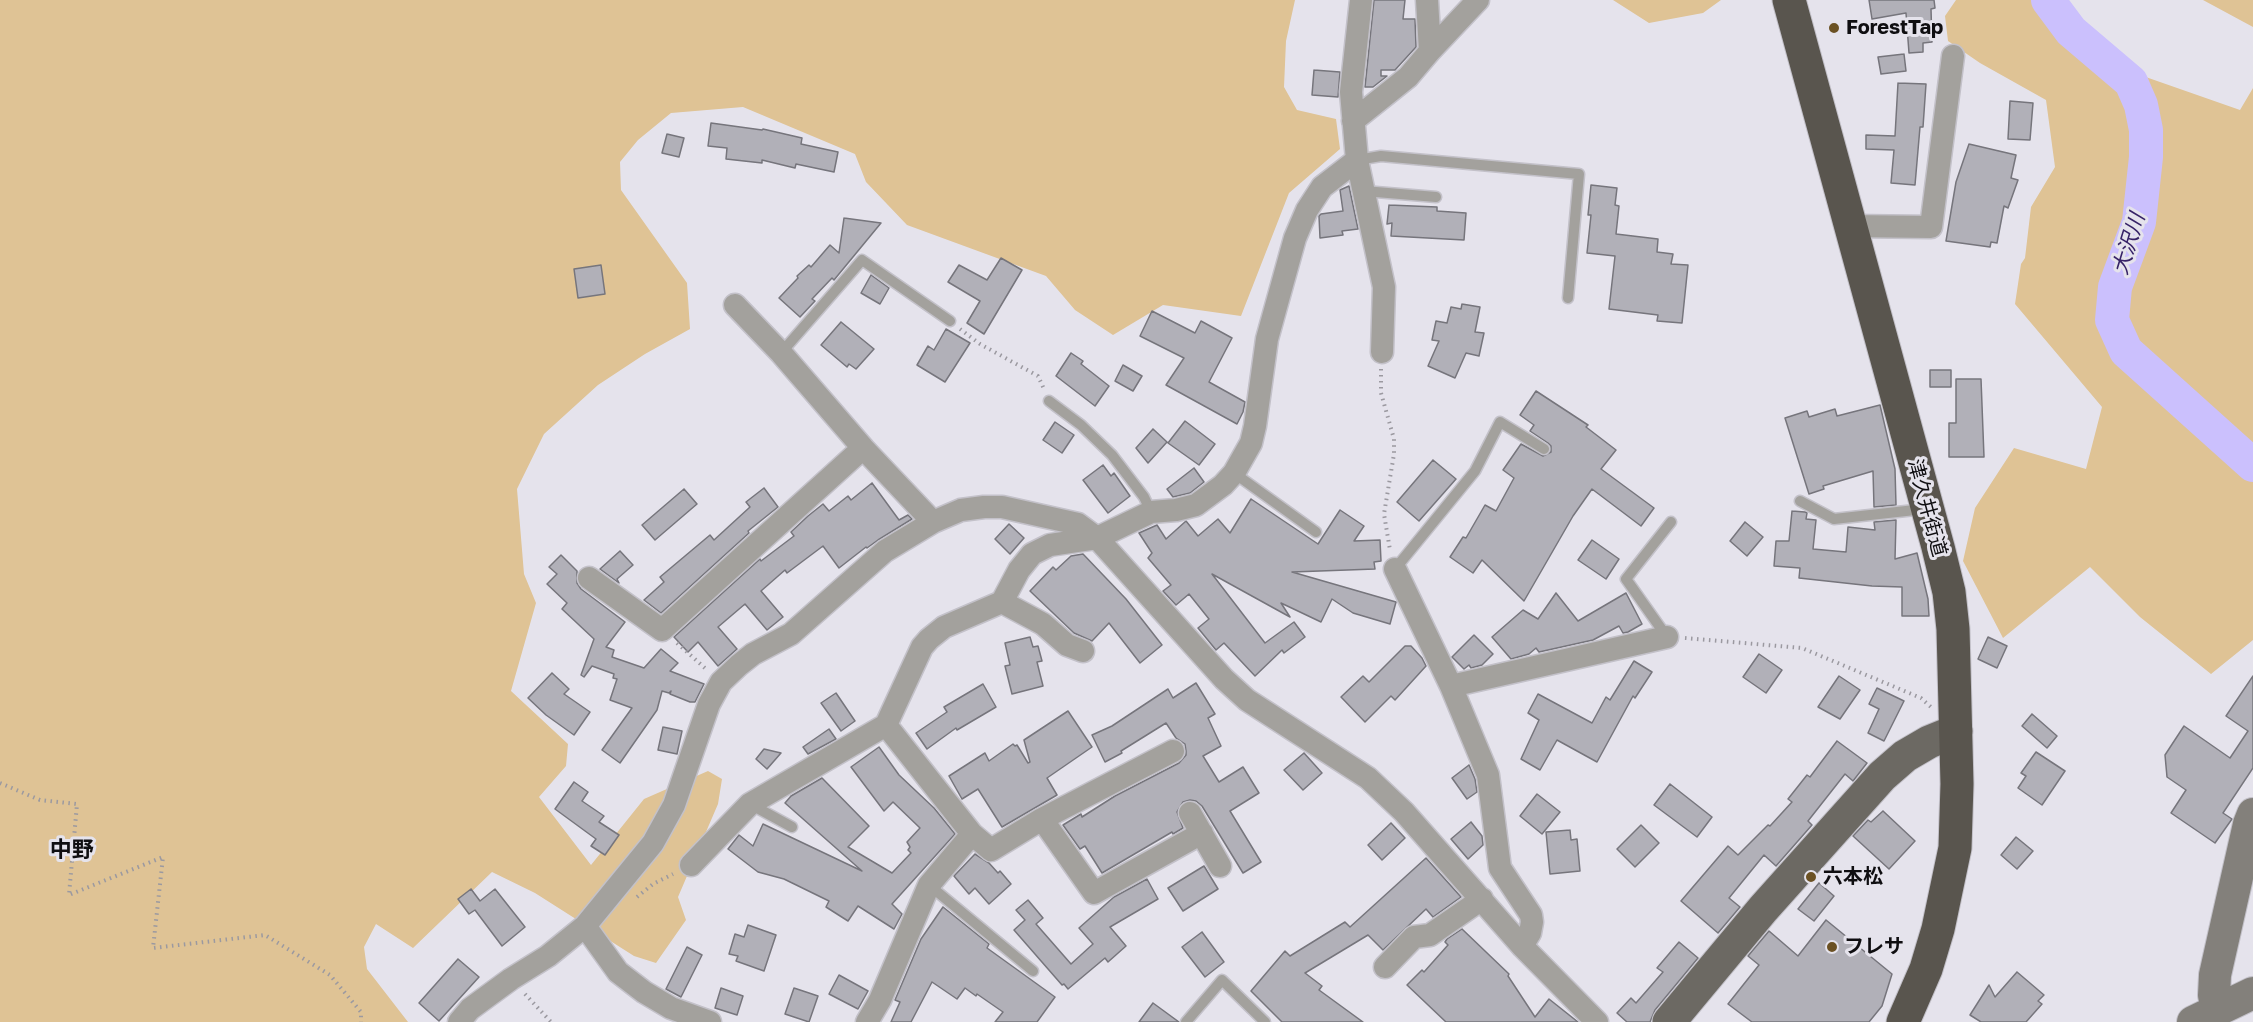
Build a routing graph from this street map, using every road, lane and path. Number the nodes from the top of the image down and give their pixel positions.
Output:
1 (1361, 0) edge
2 (1427, 0) edge
3 (1478, 0) edge
4 (1789, 0) edge
5 (1430, 51) junction
6 (1953, 56) dead end
7 (1353, 121) junction
8 (1357, 160) junction
9 (1365, 191) junction
10 (1436, 197) dead end
11 (1850, 226) junction
12 (1568, 298) dead end
13 (735, 305) dead end
14 (950, 321) joint
15 (1382, 352) joint
16 (781, 353) junction
17 (1049, 401) joint
18 (863, 448) junction
19 (1544, 449) dead end
20 (1234, 474) junction
21 (1800, 501) dead end
22 (1927, 509) junction
23 (1151, 512) junction
24 (933, 522) junction
25 (1671, 522) dead end
26 (1316, 532) dead end
27 (1097, 538) junction
28 (1395, 568) junction
29 (589, 578) dead end
30 (1002, 602) junction
31 (662, 630) junction
32 (1667, 637) junction
33 (1083, 651) dead end
34 (721, 682) junction
35 (1451, 686) junction
36 (886, 725) junction
37 (1956, 731) junction
38 (1173, 751) dead end
39 (0, 783) edge
40 (750, 804) junction
41 (1190, 813) dead end
42 (2253, 814) edge
43 (1042, 819) junction
44 (792, 827) dead end
45 (1202, 833) junction
46 (972, 834) junction
47 (691, 865) joint
48 (1220, 866) dead end
49 (929, 885) junction
50 (635, 899) dead end
51 (1482, 899) junction
52 (585, 926) junction
53 (1522, 946) junction
54 (1386, 967) dead end
55 (1033, 971) dead end
56 (511, 979) junction
57 (2253, 993) edge
58 (2205, 1016) edge
59 (361, 1022) edge
60 (459, 1022) edge
61 (551, 1022) edge
62 (710, 1022) edge
63 (867, 1022) edge
64 (1186, 1022) edge
65 (1264, 1022) edge
66 (1597, 1022) edge
67 (1669, 1022) edge
68 (1903, 1022) edge

1 - 7 street
2 - 5 street
3 - 5 street
4 - 11 highway, 津久井街道
5 - 7 street
6 - 11 street
7 - 8 street
8 - 9 street
8 - 12 lane
8 - 20 street
9 - 10 lane
9 - 15 street
11 - 22 highway, 津久井街道
13 - 16 street
14 - 16 lane
14 - 17 path
15 - 28 path
16 - 18 street
17 - 23 lane
18 - 24 street
18 - 31 street
19 - 28 lane
20 - 23 street
20 - 26 lane
21 - 22 lane
22 - 37 highway, 津久井街道
23 - 27 street
24 - 27 street
24 - 34 street
25 - 32 lane
27 - 30 street
27 - 51 street
28 - 35 street
29 - 31 street
30 - 33 street
30 - 36 street
31 - 34 path
32 - 35 street
32 - 37 path
34 - 52 street
35 - 53 street
36 - 40 street
36 - 46 street
37 - 67 main road
37 - 68 highway, 津久井街道
38 - 43 street
39 - 59 path
40 - 44 lane
40 - 47 street
41 - 45 street
42 - 58 street
43 - 45 street
43 - 46 street
45 - 48 street
46 - 49 street
47 - 50 path
49 - 55 lane
49 - 63 street
51 - 53 street
51 - 54 street
52 - 56 street
52 - 62 street
53 - 66 street
56 - 60 street
56 - 61 path
57 - 58 street
64 - 65 lane

